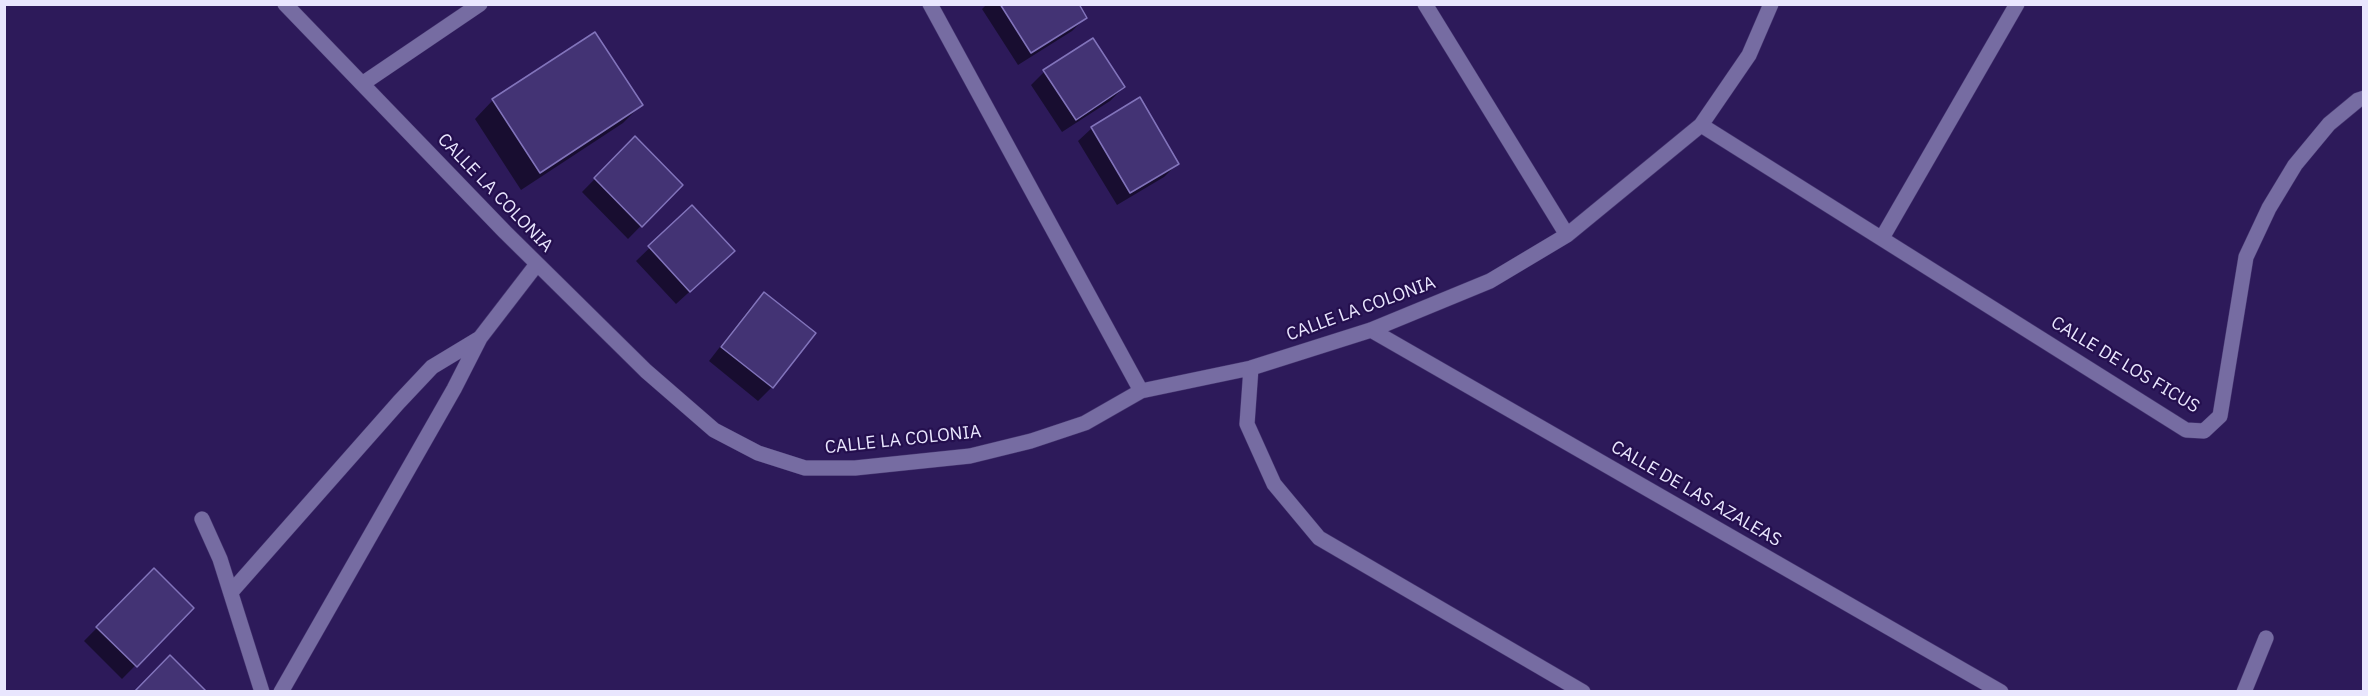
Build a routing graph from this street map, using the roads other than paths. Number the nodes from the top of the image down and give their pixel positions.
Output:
1 (285, 4) edge
2 (480, 4) edge
3 (930, 4) edge
4 (1425, 4) edge
5 (1771, 4) edge
6 (2018, 4) edge
7 (362, 84) junction
8 (2364, 98) edge
9 (1701, 125) junction
10 (1567, 235) junction
11 (1882, 238) junction
12 (537, 264) junction
13 (1371, 330) junction
14 (480, 338) junction
15 (1251, 368) junction
16 (1141, 391) junction
17 (202, 519) dead end
18 (232, 591) junction
19 (2266, 638) dead end
20 (262, 692) edge
21 (280, 692) edge
22 (1583, 692) edge
23 (2001, 692) edge
24 (2244, 692) edge

1 - 7 street, CALLE LA COLONIA
2 - 7 street
3 - 16 street
4 - 10 street
5 - 9 street, CALLE LA COLONIA
6 - 11 street
7 - 12 street, CALLE LA COLONIA
8 - 11 street, CALLE DE LOS FICUS
9 - 10 street, CALLE LA COLONIA
9 - 11 street, CALLE DE LOS FICUS
10 - 13 street, CALLE LA COLONIA
12 - 14 street
12 - 16 street, CALLE LA COLONIA
13 - 15 street, CALLE LA COLONIA
13 - 23 street, CALLE DE LAS AZALEAS
14 - 18 street
14 - 21 street
15 - 16 street, CALLE LA COLONIA
15 - 22 street
17 - 18 street
18 - 20 street
19 - 24 street

